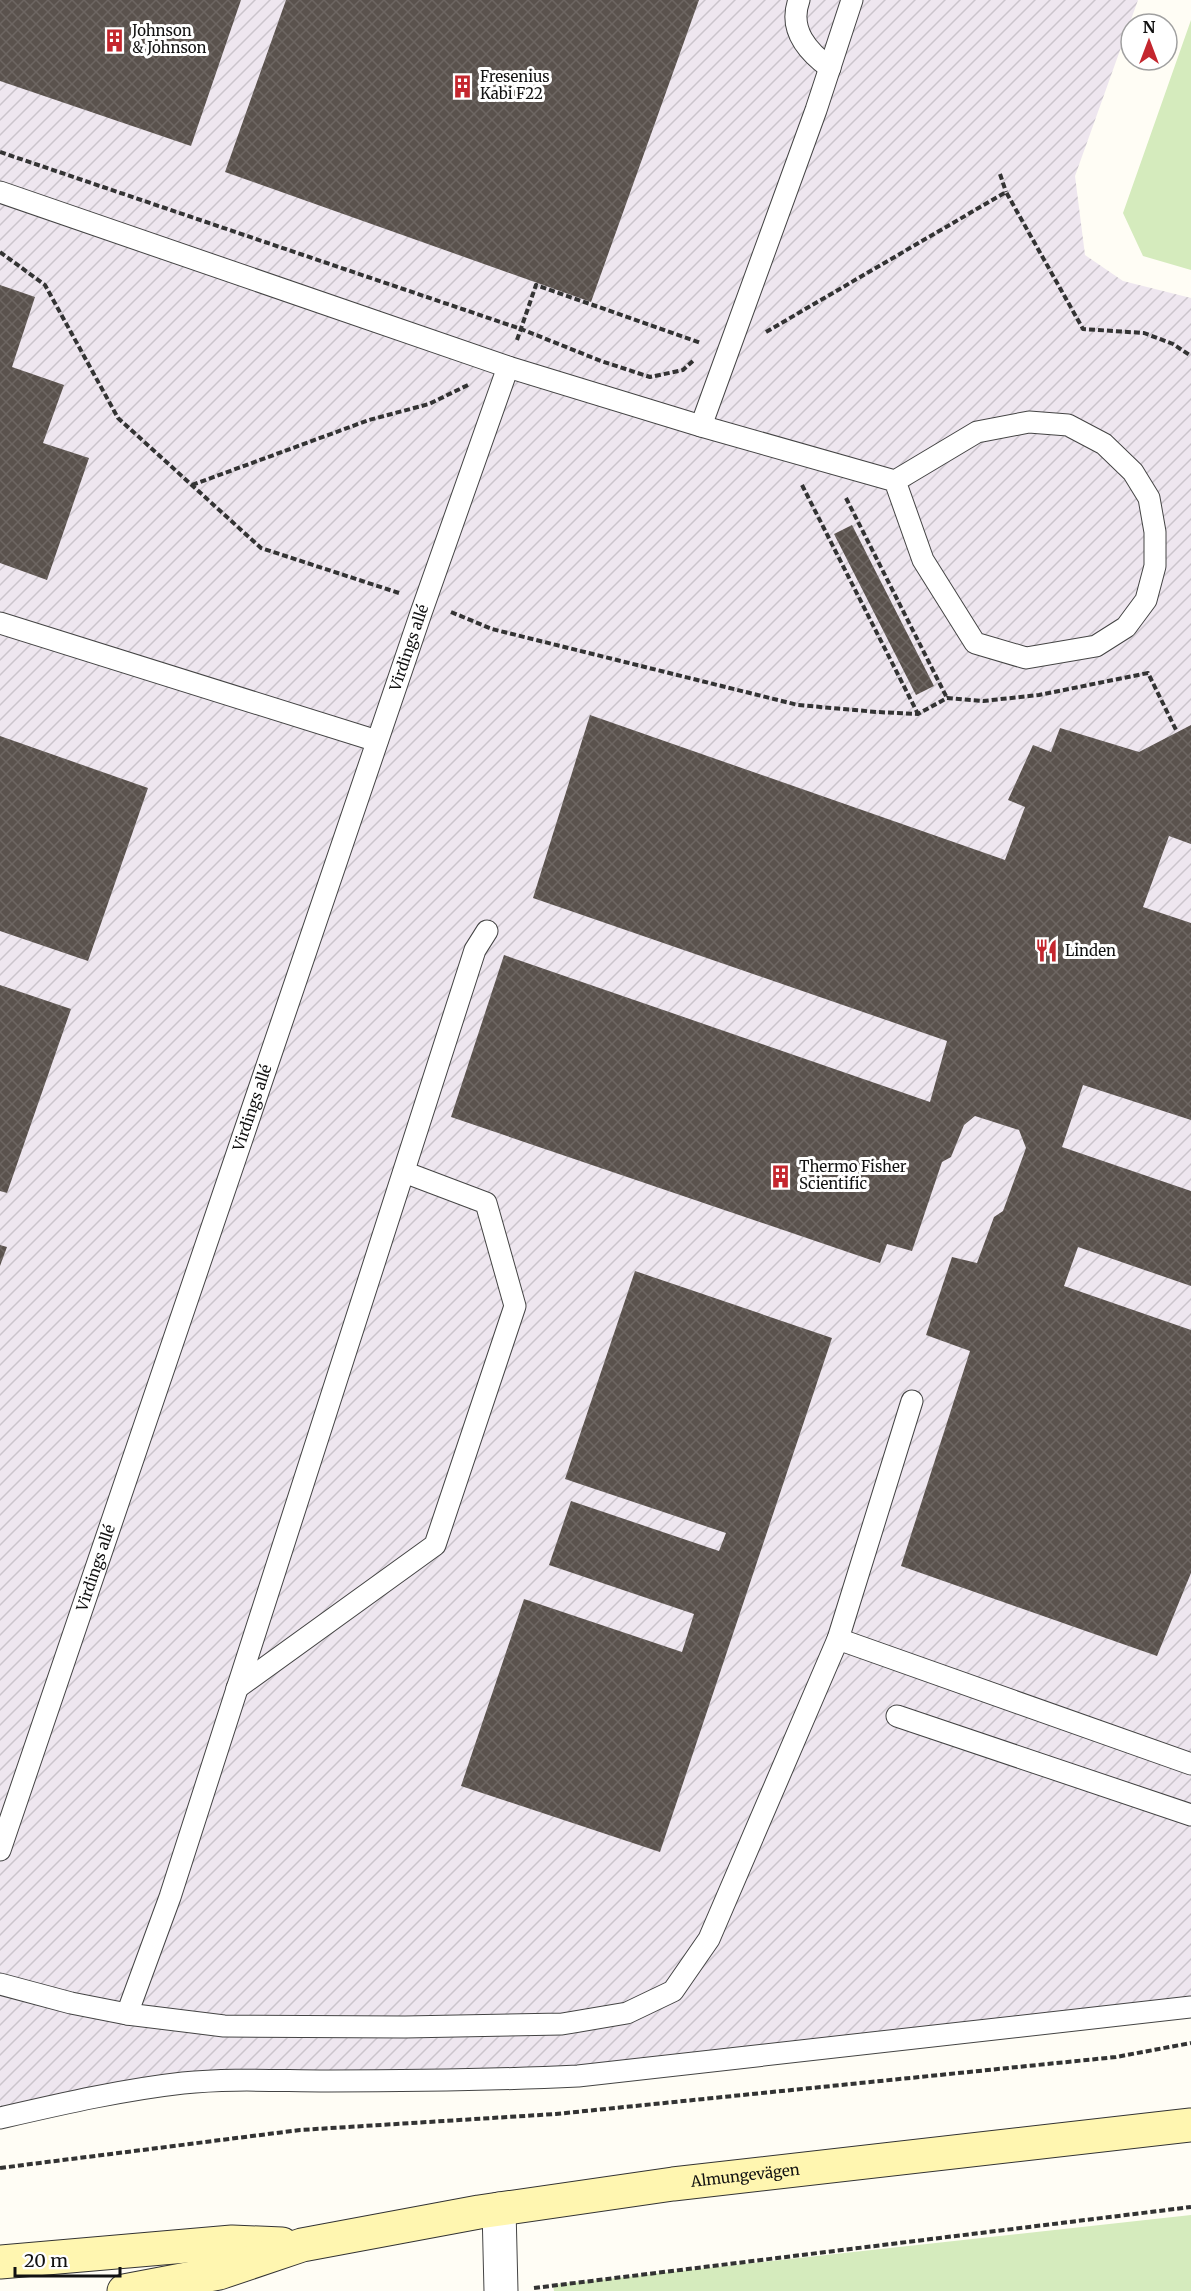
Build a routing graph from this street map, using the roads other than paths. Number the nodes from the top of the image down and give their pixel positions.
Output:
1 (799, 0) edge
2 (852, 0) edge
3 (830, 68) junction
4 (0, 192) edge
5 (508, 367) junction
6 (701, 426) junction
7 (895, 481) junction
8 (0, 623) edge
9 (377, 741) junction
10 (487, 931) dead end
11 (404, 1172) junction
12 (912, 1401) dead end
13 (838, 1639) junction
14 (237, 1688) junction
15 (897, 1716) dead end
16 (1189, 1757) edge
17 (1191, 1815) edge
18 (0, 1850) edge
19 (0, 1984) edge
20 (1191, 2007) edge
21 (127, 2014) junction
22 (0, 2118) edge
23 (1191, 2125) edge
24 (499, 2210) junction
25 (302, 2245) junction
26 (0, 2262) edge
27 (516, 2290) edge
28 (124, 2291) edge

1 - 3 lane
2 - 3 lane
3 - 6 lane
4 - 5 lane
5 - 6 lane
5 - 9 lane, Virdings allé
6 - 7 lane
7 - 7 lane
8 - 9 lane
9 - 18 lane, Virdings allé
10 - 11 lane
11 - 14 lane
11 - 14 lane
12 - 13 lane
13 - 16 lane
13 - 21 lane
14 - 21 lane
15 - 17 lane
19 - 21 lane
20 - 22 lane
23 - 24 main road, Almungevägen
24 - 25 main road, Almungevägen
24 - 27 street
25 - 26 main road, Almungevägen
25 - 28 main road, Almungevägen

